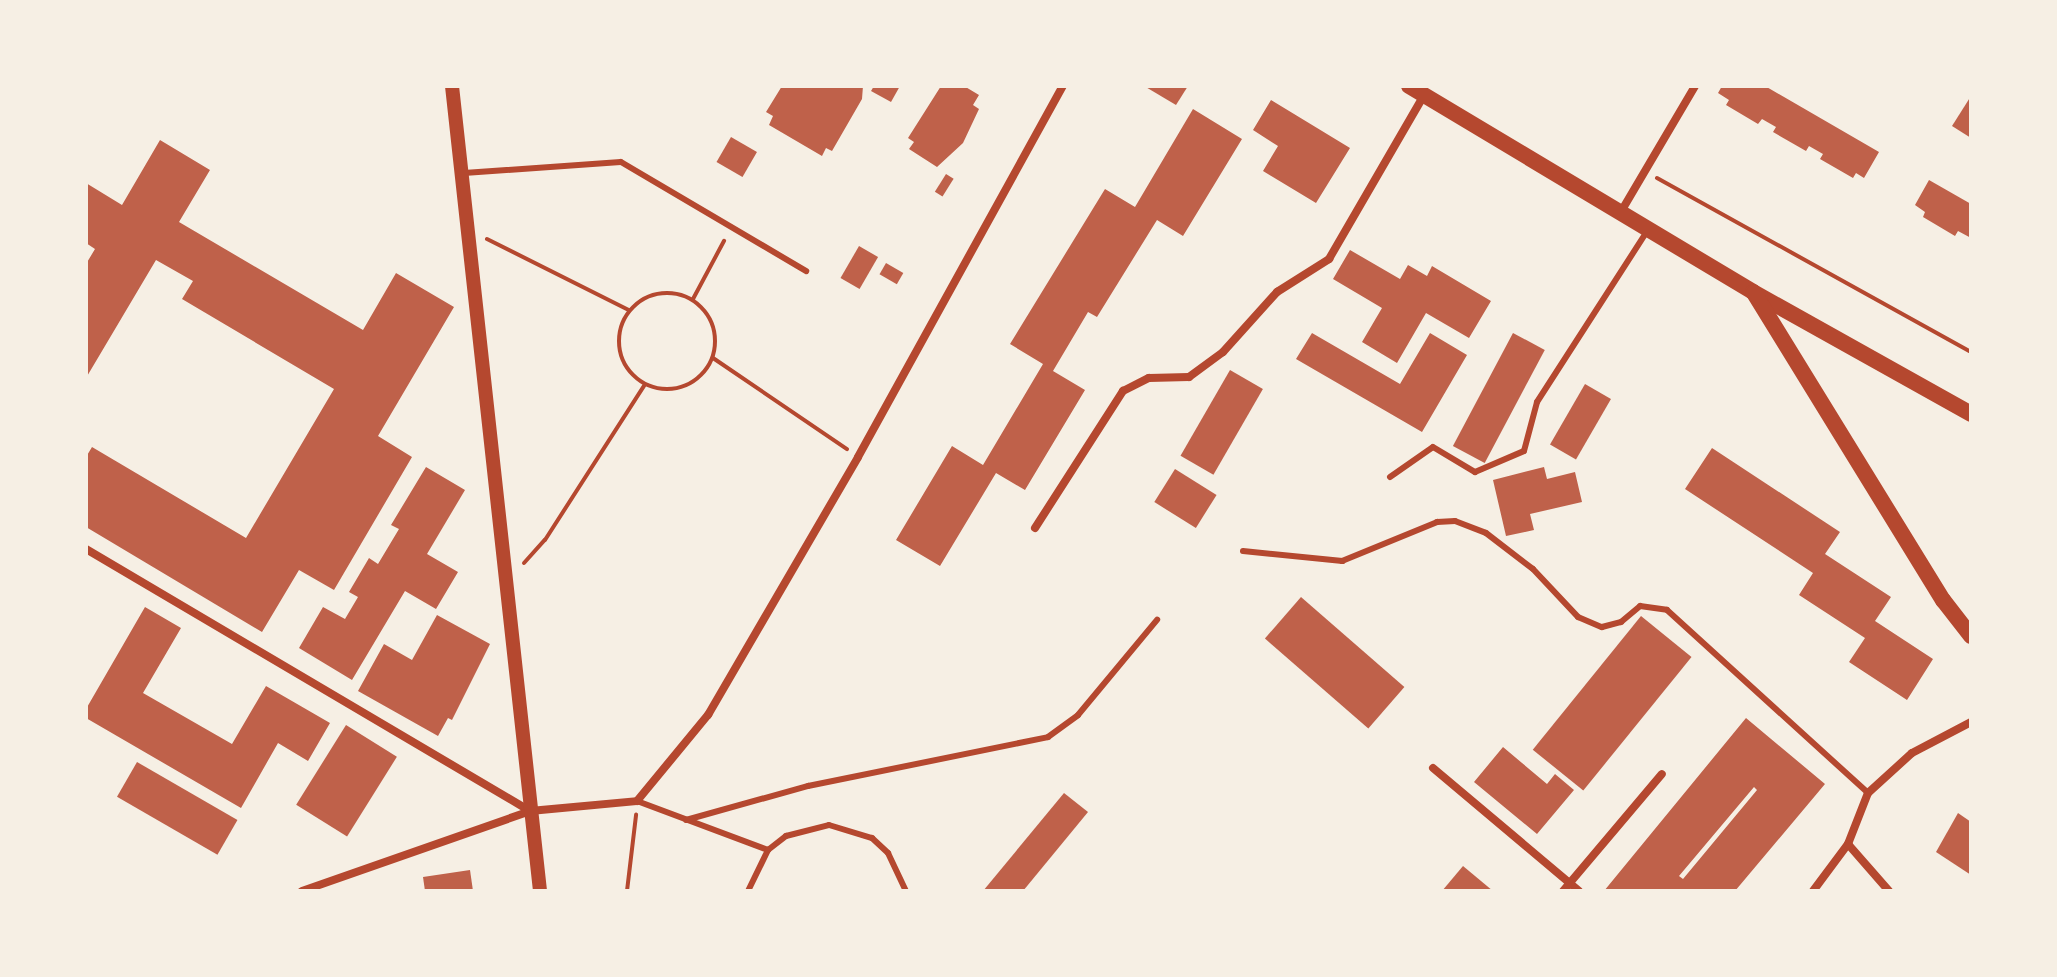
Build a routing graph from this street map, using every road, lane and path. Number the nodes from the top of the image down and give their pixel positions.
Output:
1 (452, 86) edge
2 (1063, 86) edge
3 (1695, 86) edge
4 (1417, 90) edge
5 (1645, 171) junction
6 (464, 173) junction
7 (1622, 210) junction
8 (732, 227) junction
9 (1650, 227) junction
10 (471, 230) junction
11 (806, 271) dead end
12 (1753, 292) junction
13 (693, 299) junction
14 (629, 310) junction
15 (1971, 352) edge
16 (713, 358) junction
17 (645, 384) junction
18 (1971, 414) edge
19 (858, 457) junction
20 (1390, 477) dead end
21 (1035, 528) dead end
22 (86, 549) edge
23 (1243, 551) dead end
24 (506, 582) junction
25 (1157, 620) dead end
26 (1971, 636) edge
27 (1971, 722) edge
28 (1433, 768) dead end
29 (1662, 774) dead end
30 (1868, 793) junction
31 (637, 801) junction
32 (530, 811) junction
33 (686, 820) junction
34 (1848, 844) junction
35 (768, 850) junction
36 (1569, 883) junction
37 (302, 891) edge
38 (540, 891) edge
39 (627, 891) edge
40 (748, 891) edge
41 (906, 891) edge
42 (1563, 891) edge
43 (1579, 891) edge
44 (1813, 891) edge
45 (1889, 891) edge

1 - 6 street
2 - 19 street
3 - 5 street
4 - 7 main road
4 - 21 street
5 - 7 street
5 - 15 path
6 - 8 lane
6 - 10 street
7 - 9 main road
8 - 11 lane
8 - 13 path
9 - 12 main road
9 - 20 lane
10 - 14 path
10 - 24 street
12 - 18 main road
12 - 26 main road
13 - 14 path
13 - 16 path
14 - 17 path
16 - 17 path
16 - 19 path
17 - 24 path
19 - 31 street
22 - 32 street
23 - 30 lane
24 - 32 street
25 - 33 lane
27 - 30 street
28 - 36 street
29 - 36 street
30 - 34 street
31 - 32 street
31 - 33 lane
31 - 39 path
32 - 37 street
32 - 38 street
33 - 35 lane
34 - 44 street
34 - 45 street
35 - 40 lane
35 - 41 lane
36 - 42 street
36 - 43 street

